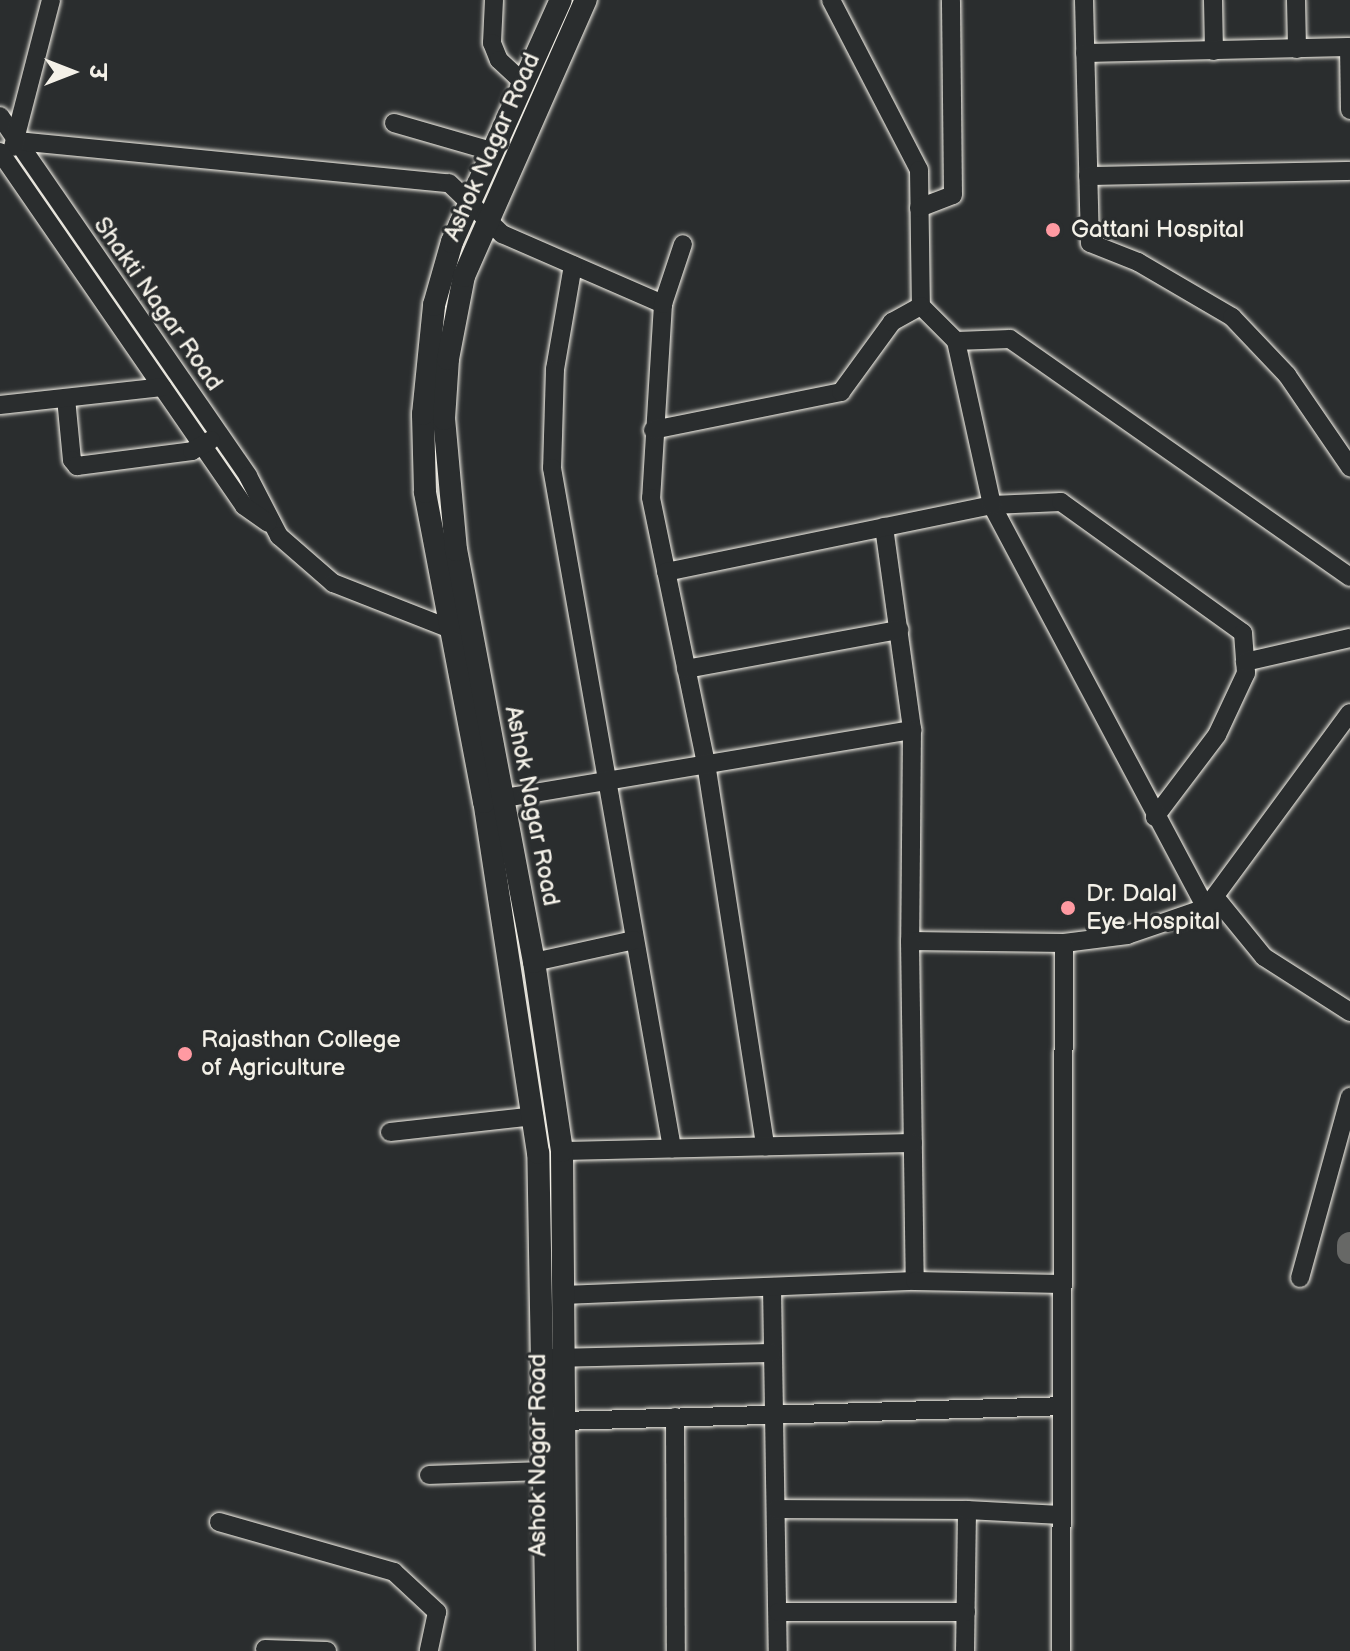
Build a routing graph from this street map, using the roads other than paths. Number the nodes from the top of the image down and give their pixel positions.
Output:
1 (51, 0) edge
2 (494, 0) edge
3 (561, 0) edge
4 (586, 0) edge
5 (831, 0) edge
6 (951, 0) edge
7 (1084, 0) edge
8 (1213, 0) edge
9 (1296, 0) edge
10 (1350, 47) edge
11 (1297, 49) junction
12 (1214, 51) junction
13 (1085, 53) junction
14 (523, 82) junction
15 (1350, 110) edge
16 (0, 116) edge
17 (394, 123) dead end
18 (22, 148) junction
19 (491, 151) junction
20 (2, 156) edge
21 (1350, 171) edge
22 (1088, 176) junction
23 (469, 200) junction
24 (919, 208) junction
25 (486, 219) junction
26 (683, 244) dead end
27 (573, 265) junction
28 (663, 304) junction
29 (921, 306) junction
30 (956, 341) junction
31 (162, 387) junction
32 (66, 398) junction
33 (0, 405) edge
34 (653, 430) junction
35 (219, 434) junction
36 (203, 446) junction
37 (1350, 467) edge
38 (992, 505) junction
39 (268, 523) junction
40 (884, 527) junction
41 (666, 572) junction
42 (1350, 577) edge
43 (899, 630) junction
44 (448, 631) junction
45 (472, 637) junction
46 (1350, 638) edge
47 (1245, 662) junction
48 (686, 669) junction
49 (1350, 713) edge
50 (912, 730) junction
51 (706, 763) junction
52 (605, 778) junction
53 (505, 798) junction
54 (1155, 817) junction
55 (1210, 902) junction
56 (634, 940) junction
57 (910, 941) junction
58 (1064, 943) junction
59 (534, 962) junction
60 (1350, 1012) edge
61 (1350, 1097) edge
62 (534, 1116) junction
63 (390, 1132) dead end
64 (913, 1143) junction
65 (765, 1146) junction
66 (672, 1148) junction
67 (562, 1151) junction
68 (1300, 1278) dead end
69 (915, 1281) junction
70 (1061, 1284) junction
71 (772, 1287) junction
72 (563, 1295) junction
73 (772, 1353) junction
74 (539, 1358) junction
75 (563, 1358) junction
76 (1061, 1406) junction
77 (774, 1414) junction
78 (675, 1417) junction
79 (562, 1421) junction
80 (541, 1471) junction
81 (429, 1475) dead end
82 (776, 1509) junction
83 (967, 1510) junction
84 (1061, 1515) junction
85 (219, 1522) dead end
86 (778, 1612) junction
87 (966, 1612) junction
88 (265, 1649) dead end
89 (327, 1651) edge
90 (429, 1651) edge
91 (547, 1651) edge
92 (566, 1651) edge
93 (676, 1651) edge
94 (778, 1651) edge
95 (965, 1651) edge
96 (1061, 1651) edge

1 - 18 street
2 - 14 street
3 - 14 main road
4 - 25 main road, Ashok Nagar Road
5 - 24 street
6 - 24 street
7 - 13 street
8 - 12 street
9 - 11 street
10 - 11 street
10 - 15 street
11 - 12 street
12 - 13 street
13 - 22 street
14 - 19 main road
16 - 18 street, Shakti Nagar Road
17 - 19 street
18 - 20 street
18 - 23 street
18 - 35 street, Shakti Nagar Road
19 - 23 main road
20 - 31 street, Shakti Nagar Road
21 - 22 street
22 - 37 street
23 - 25 street
23 - 44 main road
24 - 29 street
25 - 27 street
25 - 45 main road, Ashok Nagar Road
26 - 28 street
27 - 28 street
27 - 52 street
28 - 34 street
29 - 30 street
29 - 34 street
30 - 38 street
30 - 42 street
31 - 32 street
31 - 36 street, Shakti Nagar Road
32 - 33 street
32 - 36 street
34 - 41 street
35 - 36 street
35 - 39 street, Shakti Nagar Road
36 - 39 street, Shakti Nagar Road
38 - 40 street
38 - 47 street
38 - 54 street
39 - 44 street, Shakti Nagar Road
40 - 41 street
40 - 43 street
41 - 48 street
43 - 48 street
43 - 50 street
44 - 45 street, Shakti Nagar Road
44 - 62 main road
45 - 53 main road, Ashok Nagar Road
46 - 47 street
47 - 54 street
48 - 51 street
49 - 55 street
50 - 51 street
50 - 57 street
51 - 52 street
51 - 65 street
52 - 53 street
52 - 56 street
53 - 59 main road, Ashok Nagar Road
54 - 55 street
55 - 58 street
55 - 60 street
56 - 59 street
56 - 66 street
57 - 58 street
57 - 64 street
58 - 70 street
59 - 67 main road, Ashok Nagar Road
61 - 68 street
62 - 63 street
62 - 74 main road
64 - 65 street
64 - 69 street
65 - 66 street
66 - 67 street
67 - 72 main road, Ashok Nagar Road
69 - 70 street
69 - 71 street
70 - 76 street
71 - 72 street
71 - 73 street
72 - 75 main road, Ashok Nagar Road
73 - 75 street
73 - 77 street
74 - 75 street
74 - 80 main road
75 - 79 main road, Ashok Nagar Road
76 - 77 street
76 - 84 street
77 - 78 street
77 - 82 street
78 - 79 street
78 - 93 street
79 - 92 main road, Ashok Nagar Road
80 - 81 street
80 - 91 main road
82 - 83 street
82 - 86 street
83 - 84 street
83 - 87 street
84 - 96 street
85 - 90 street
86 - 87 street
86 - 94 street
87 - 95 street
88 - 89 street

